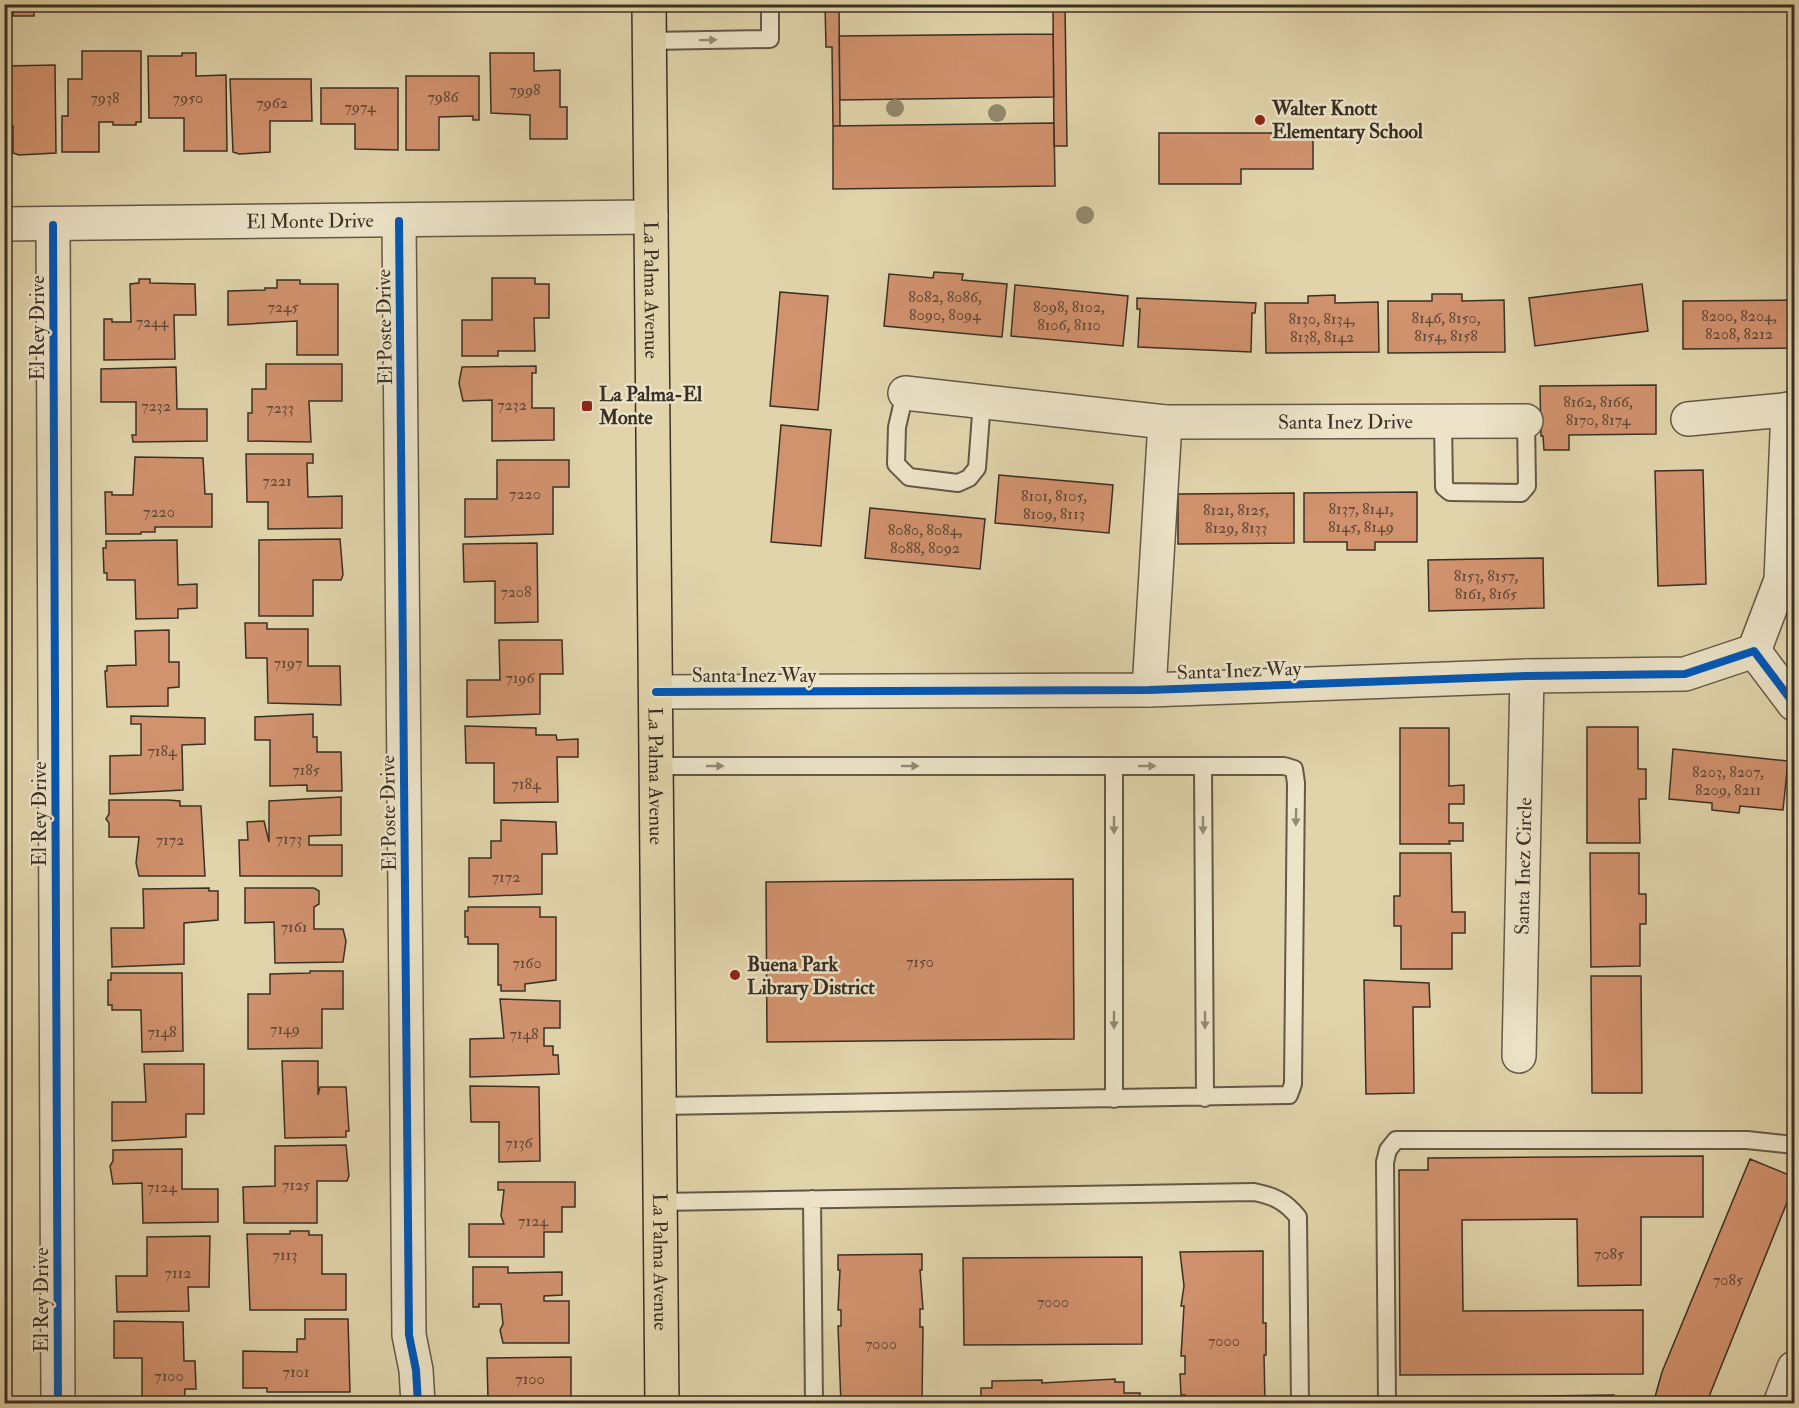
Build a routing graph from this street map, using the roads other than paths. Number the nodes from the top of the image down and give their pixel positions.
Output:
1 (650, 4) edge
2 (770, 4) edge
3 (650, 41) junction
4 (651, 217) junction
5 (399, 221) junction
6 (4, 224) edge
7 (53, 225) junction
8 (905, 393) joint
9 (982, 401) junction
10 (1791, 409) edge
11 (1688, 418) dead end
12 (1443, 421) junction
13 (1526, 421) joint
14 (1165, 422) junction
15 (1754, 651) junction
16 (1527, 676) junction
17 (1149, 690) junction
18 (656, 692) junction
19 (1794, 704) edge
20 (657, 766) junction
21 (1114, 766) junction
22 (1203, 766) junction
23 (1519, 1056) dead end
24 (1205, 1098) junction
25 (1114, 1100) junction
26 (660, 1106) junction
27 (1794, 1145) edge
28 (812, 1199) junction
29 (660, 1202) junction
30 (1794, 1368) edge
31 (58, 1404) edge
32 (418, 1404) edge
33 (662, 1404) edge
34 (814, 1404) edge
35 (1300, 1404) edge
36 (1387, 1404) edge
37 (1780, 1404) edge

1 - 3 main road, La Palma Avenue
3 -> 2 lane
3 - 4 main road, La Palma Avenue
4 - 5 street, El Monte Drive
4 - 18 main road, La Palma Avenue
5 - 7 street, El Monte Drive
5 - 32 street, El Poste Drive
6 - 7 street, El Monte Drive
7 - 31 street, El Rey Drive
8 - 9 street, Santa Inez Drive
8 - 9 lane
9 - 14 street, Santa Inez Drive
10 - 11 street
10 - 15 street
12 - 13 street, Santa Inez Drive
12 - 13 lane
12 - 14 street, Santa Inez Drive
14 - 17 street
15 - 16 street, Santa Inez Way
15 - 19 street
16 - 17 street, Santa Inez Way
16 - 23 street, Santa Inez Circle
17 - 18 street, Santa Inez Way
18 - 20 main road, La Palma Avenue
20 -> 21 lane
20 - 26 main road, La Palma Avenue
21 -> 22 lane
21 -> 25 lane
22 -> 24 lane
22 -> 24 lane
24 - 25 lane
25 - 26 lane
26 - 29 main road, La Palma Avenue
27 - 36 lane
28 - 29 lane
28 - 34 lane
28 - 35 lane
29 - 33 main road, La Palma Avenue
30 - 37 street

